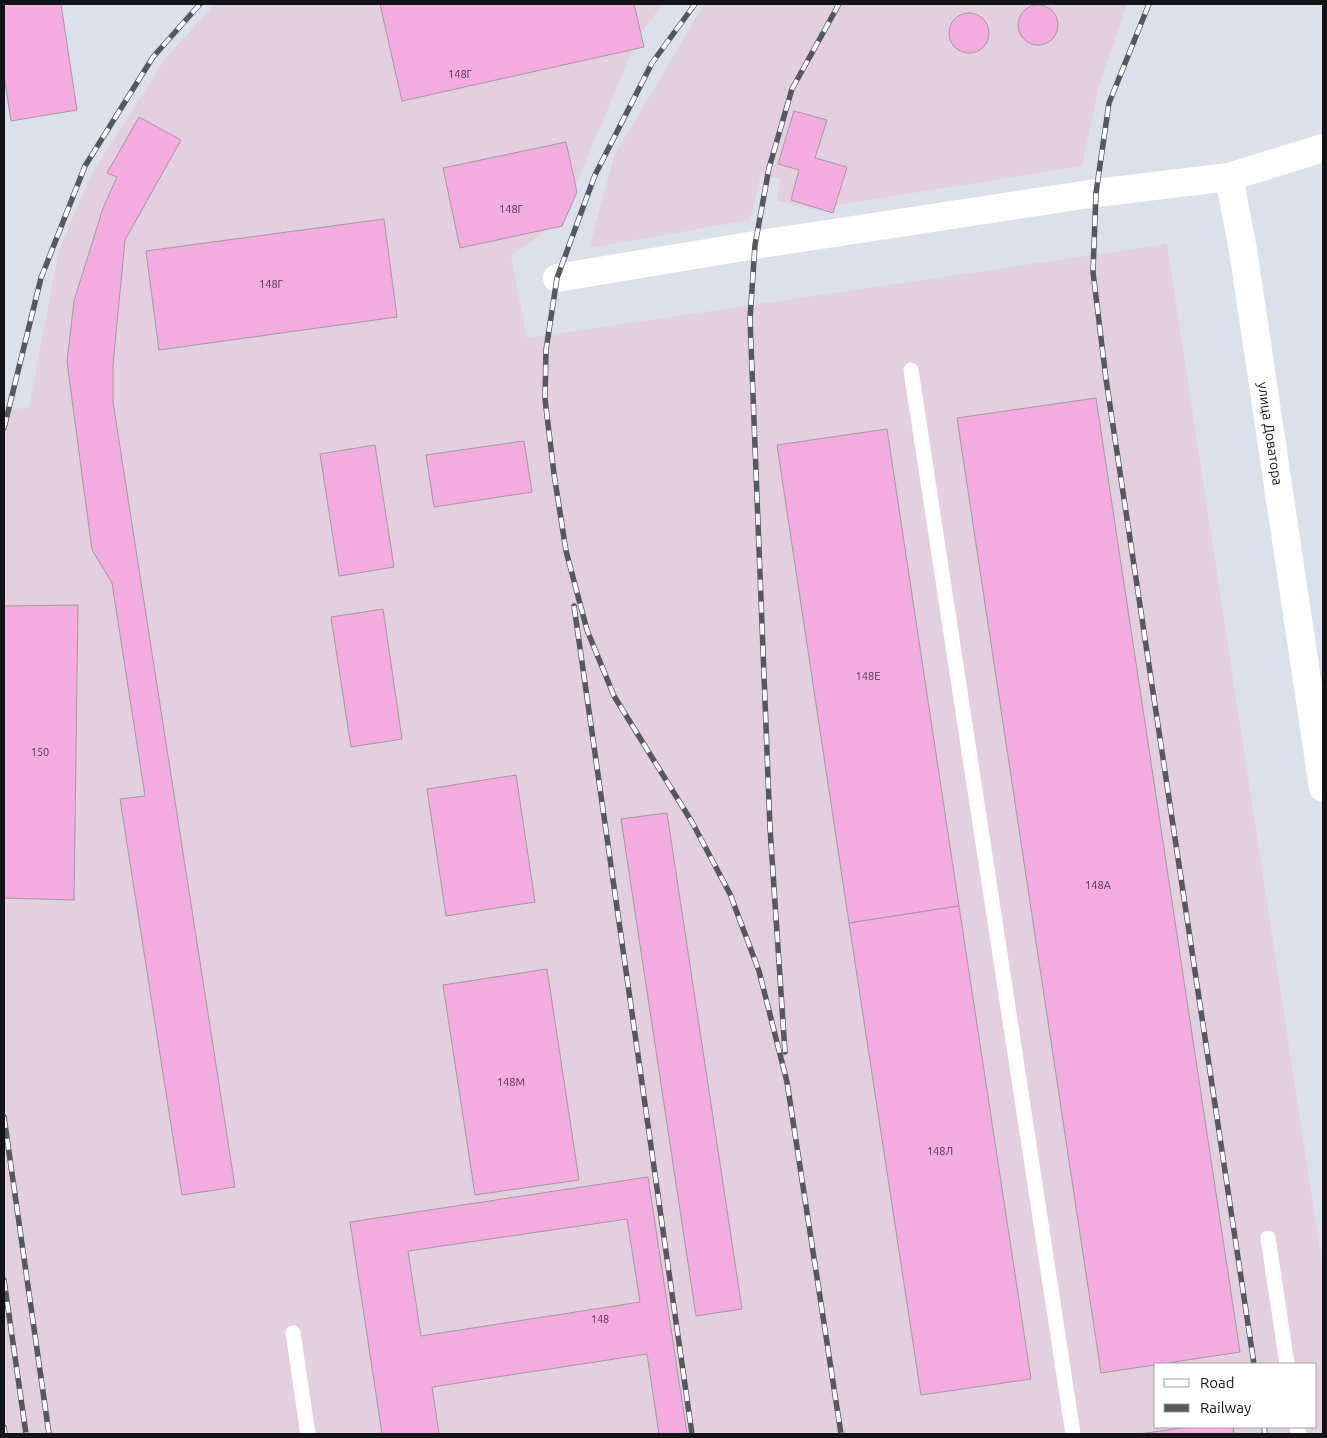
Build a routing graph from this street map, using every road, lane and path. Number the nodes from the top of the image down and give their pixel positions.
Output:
1 (1323, 148) edge
2 (1228, 177) junction
3 (557, 278) dead end
4 (911, 370) dead end
5 (1323, 788) edge
6 (1268, 1238) dead end
7 (293, 1333) dead end
8 (1288, 1363) edge
9 (308, 1434) edge
10 (1073, 1434) edge

1 - 2 street
2 - 3 street
2 - 5 street, улица Доватора
4 - 10 lane
6 - 8 lane
7 - 9 lane

